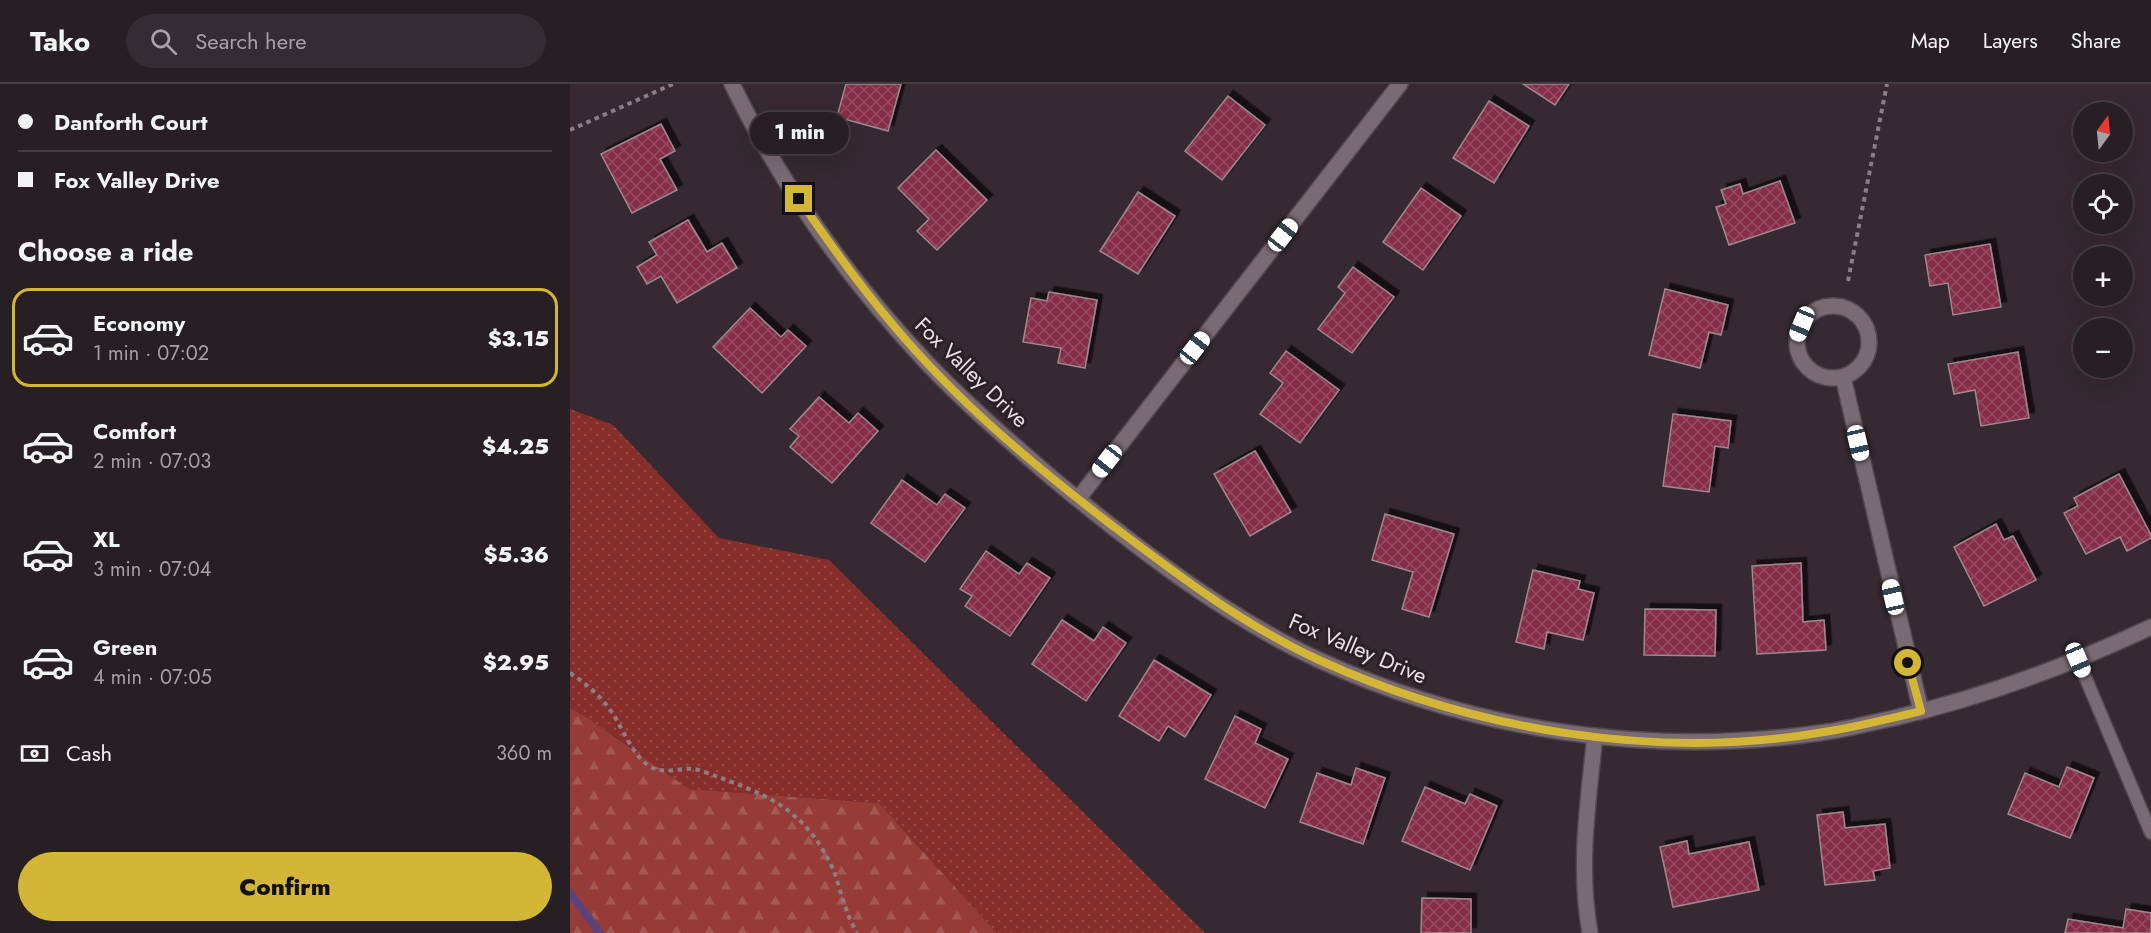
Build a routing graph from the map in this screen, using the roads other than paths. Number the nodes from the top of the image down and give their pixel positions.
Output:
1 (732, 84) edge
2 (1400, 84) edge
3 (1843, 377) junction
4 (1078, 499) junction
5 (2151, 627) edge
6 (2078, 660) junction
7 (1921, 711) junction
8 (1595, 736) junction
9 (2151, 833) edge
10 (1590, 933) edge

1 - 4 street, Fox Valley Drive
2 - 4 street
3 - 3 street
3 - 7 street
4 - 8 street, Fox Valley Drive
5 - 6 street, Fox Valley Drive
6 - 7 street, Fox Valley Drive
6 - 9 lane
7 - 8 street, Fox Valley Drive
8 - 10 street

